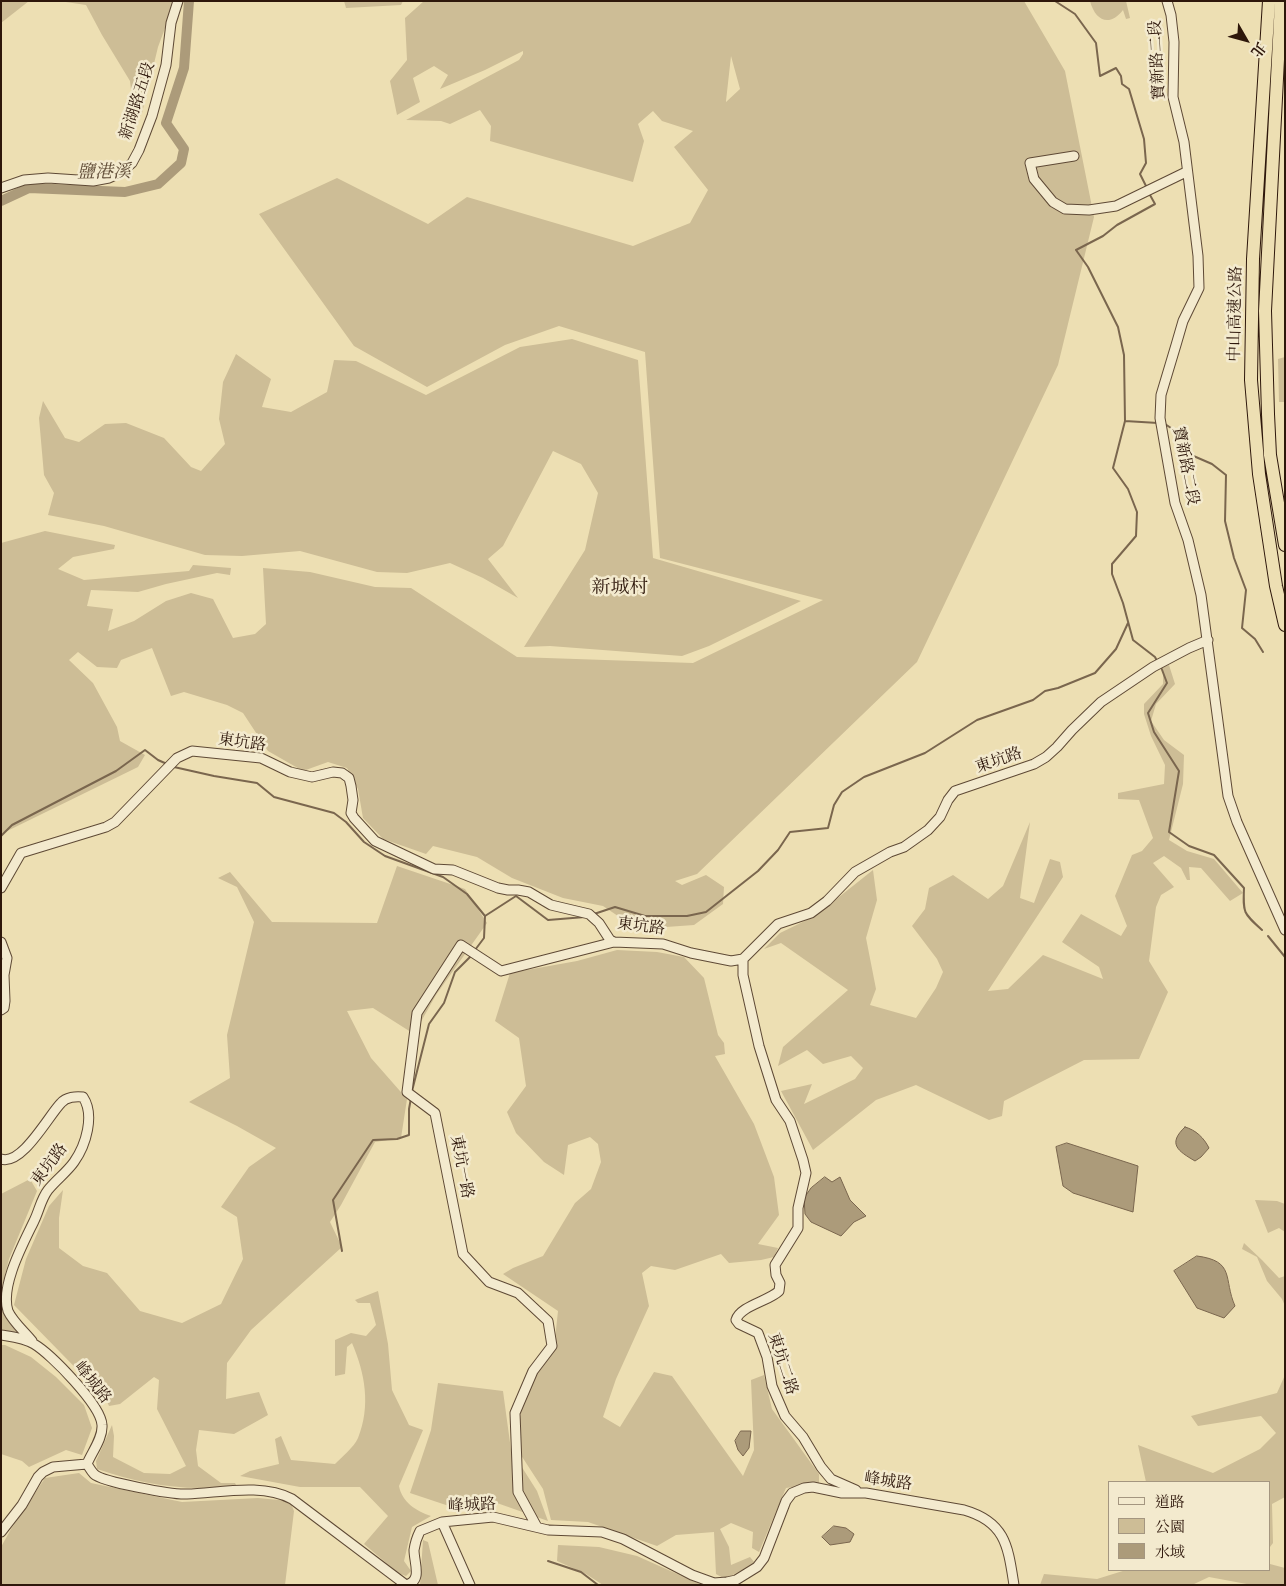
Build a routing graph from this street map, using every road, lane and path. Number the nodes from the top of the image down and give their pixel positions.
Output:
1 (178, 1) edge
2 (1167, 1) edge
3 (1269, 1) edge
4 (1281, 1) edge
5 (1074, 156) dead end
6 (1186, 172) junction
7 (1, 188) edge
8 (1285, 545) edge
9 (1285, 625) edge
10 (1208, 640) junction
11 (1, 888) edge
12 (1285, 930) edge
13 (1, 942) edge
14 (614, 942) junction
15 (743, 959) junction
16 (1, 1010) edge
17 (1, 1159) edge
18 (1, 1335) edge
19 (36, 1345) junction
20 (87, 1464) junction
21 (866, 1493) junction
22 (442, 1522) junction
23 (538, 1527) junction
24 (1, 1532) edge
25 (470, 1585) edge
26 (1014, 1585) edge

1 - 7 street, 新湖路五段
2 - 6 street, 寶新路二段
3 - 9 highway, 中山高速公路
4 - 8 highway, 中山高速公路
5 - 6 street
6 - 10 street, 寶新路二段
10 - 12 street, 寶新路二段
10 - 15 street, 東坑路
11 - 14 street, 東坑路
13 - 16 street
14 - 15 street, 東坑路
14 - 23 street, 東坑一路
15 - 21 street, 東坑二路
17 - 19 street, 東坑路
18 - 19 street, 峰城路
19 - 20 street, 峰城路
20 - 22 street, 峰城路
20 - 24 street
21 - 23 street, 峰城路
21 - 26 street, 峰城路
22 - 23 street, 峰城路
22 - 25 street

